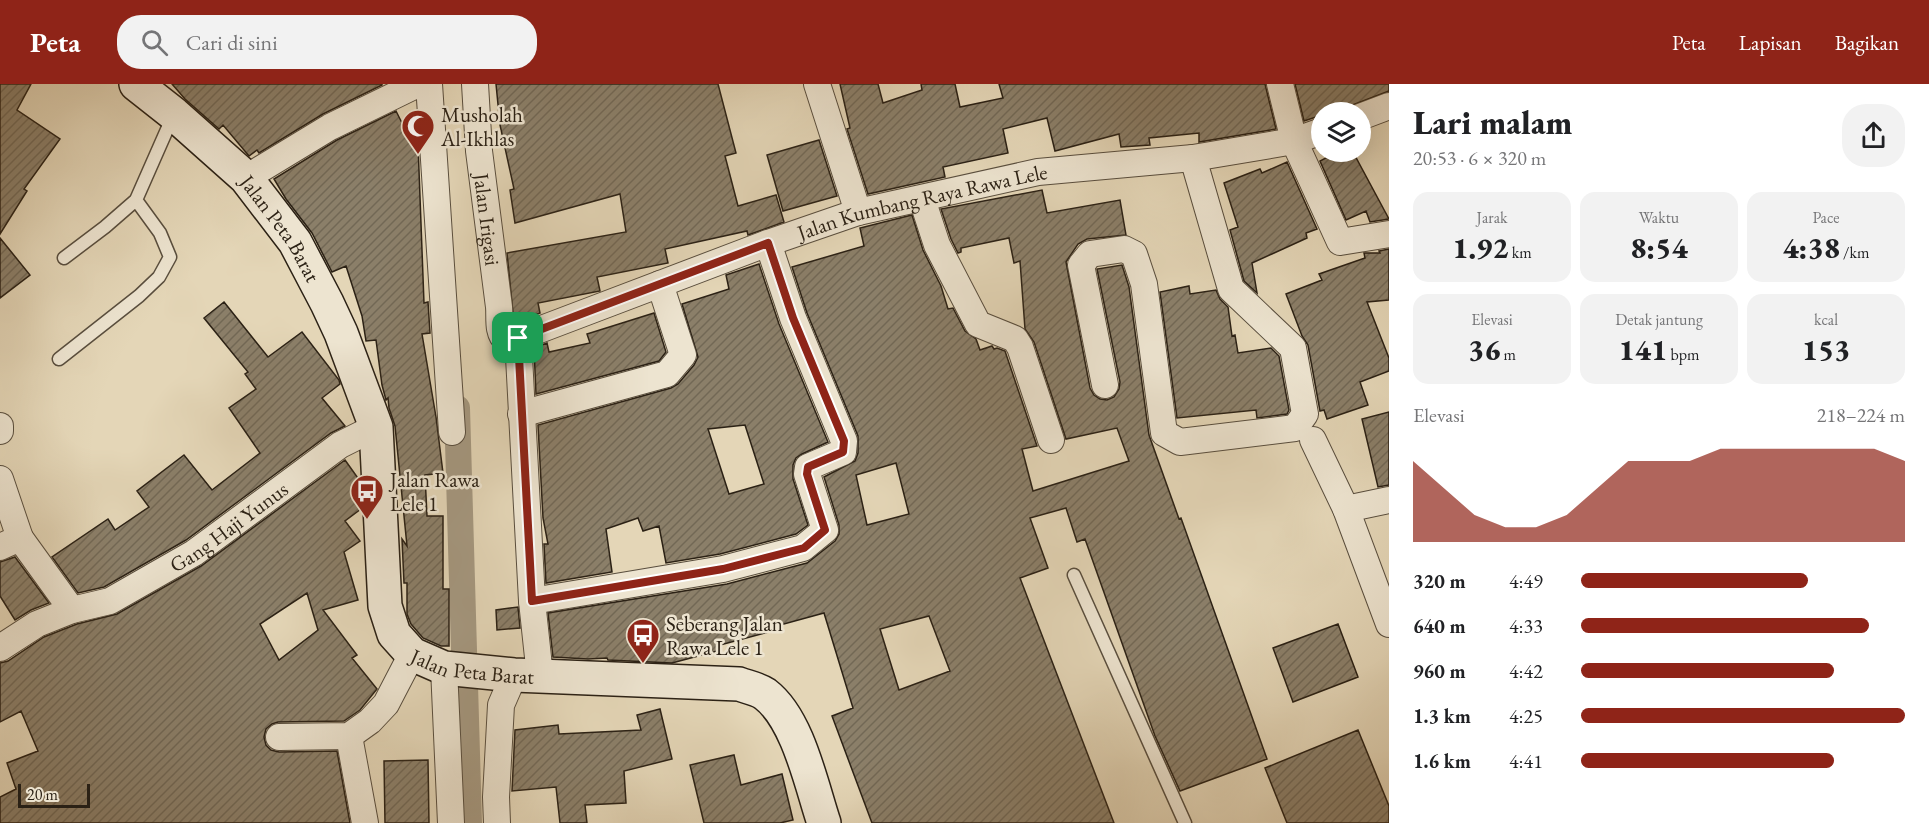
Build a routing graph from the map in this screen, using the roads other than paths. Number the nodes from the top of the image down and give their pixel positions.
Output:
1 (136, 84) edge
2 (418, 84) edge
3 (429, 84) edge
4 (475, 84) edge
5 (817, 84) edge
6 (1280, 84) edge
7 (1389, 106) edge
8 (1371, 113) edge
9 (174, 114) junction
10 (1311, 135) edge
11 (1294, 141) junction
12 (1193, 158) junction
13 (246, 178) junction
14 (922, 199) junction
15 (136, 200) junction
16 (858, 212) junction
17 (1389, 234) edge
18 (768, 243) junction
19 (64, 258) dead end
20 (660, 284) junction
21 (518, 338) junction
22 (59, 359) dead end
23 (1105, 385) dead end
24 (521, 414) junction
25 (0, 426) edge
26 (376, 427) junction
27 (0, 431) edge
28 (452, 432) dead end
29 (1051, 440) dead end
30 (1313, 440) dead end
31 (0, 479) edge
32 (1389, 500) edge
33 (1346, 509) junction
34 (10, 542) edge
35 (1074, 575) dead end
36 (532, 601) junction
37 (72, 610) junction
38 (1389, 624) edge
39 (0, 648) edge
40 (412, 654) junction
41 (445, 669) junction
42 (521, 675) junction
43 (349, 736) junction
44 (279, 737) dead end
45 (365, 823) edge
46 (451, 823) edge
47 (497, 823) edge
48 (824, 823) edge
49 (1185, 823) edge

1 - 9 main road, Jalan Peta Barat
2 - 13 street
3 - 28 street
4 - 21 street, Jalan Irigasi
5 - 16 street
6 - 11 street
7 - 8 street
9 - 13 main road, Jalan Peta Barat
9 - 15 lane
10 - 11 street, Jalan Kumbang Raya Rawa Lele
11 - 12 street, Jalan Kumbang Raya Rawa Lele
11 - 17 street
12 - 14 street, Jalan Kumbang Raya Rawa Lele
12 - 23 street
13 - 26 main road, Jalan Peta Barat
14 - 16 street, Jalan Kumbang Raya Rawa Lele
14 - 29 street
15 - 19 lane
15 - 22 lane
16 - 18 street, Jalan Kumbang Raya Rawa Lele
18 - 20 street, Jalan Kumbang Raya Rawa Lele
18 - 36 street
20 - 21 street, Jalan Kumbang Raya Rawa Lele
20 - 24 street
21 - 24 street
24 - 36 street
25 - 27 street
26 - 37 street, Gang Haji Yunus
26 - 40 main road, Jalan Peta Barat
30 - 33 street
31 - 34 street
32 - 33 street
33 - 38 street
34 - 37 street
35 - 49 lane
36 - 42 street
37 - 39 street, Gang Haji Yunus
40 - 41 main road, Jalan Peta Barat
40 - 43 street
41 - 42 main road, Jalan Peta Barat
41 - 46 street
42 - 47 street
42 - 48 main road, Jalan Peta Barat
43 - 44 street
43 - 45 street

